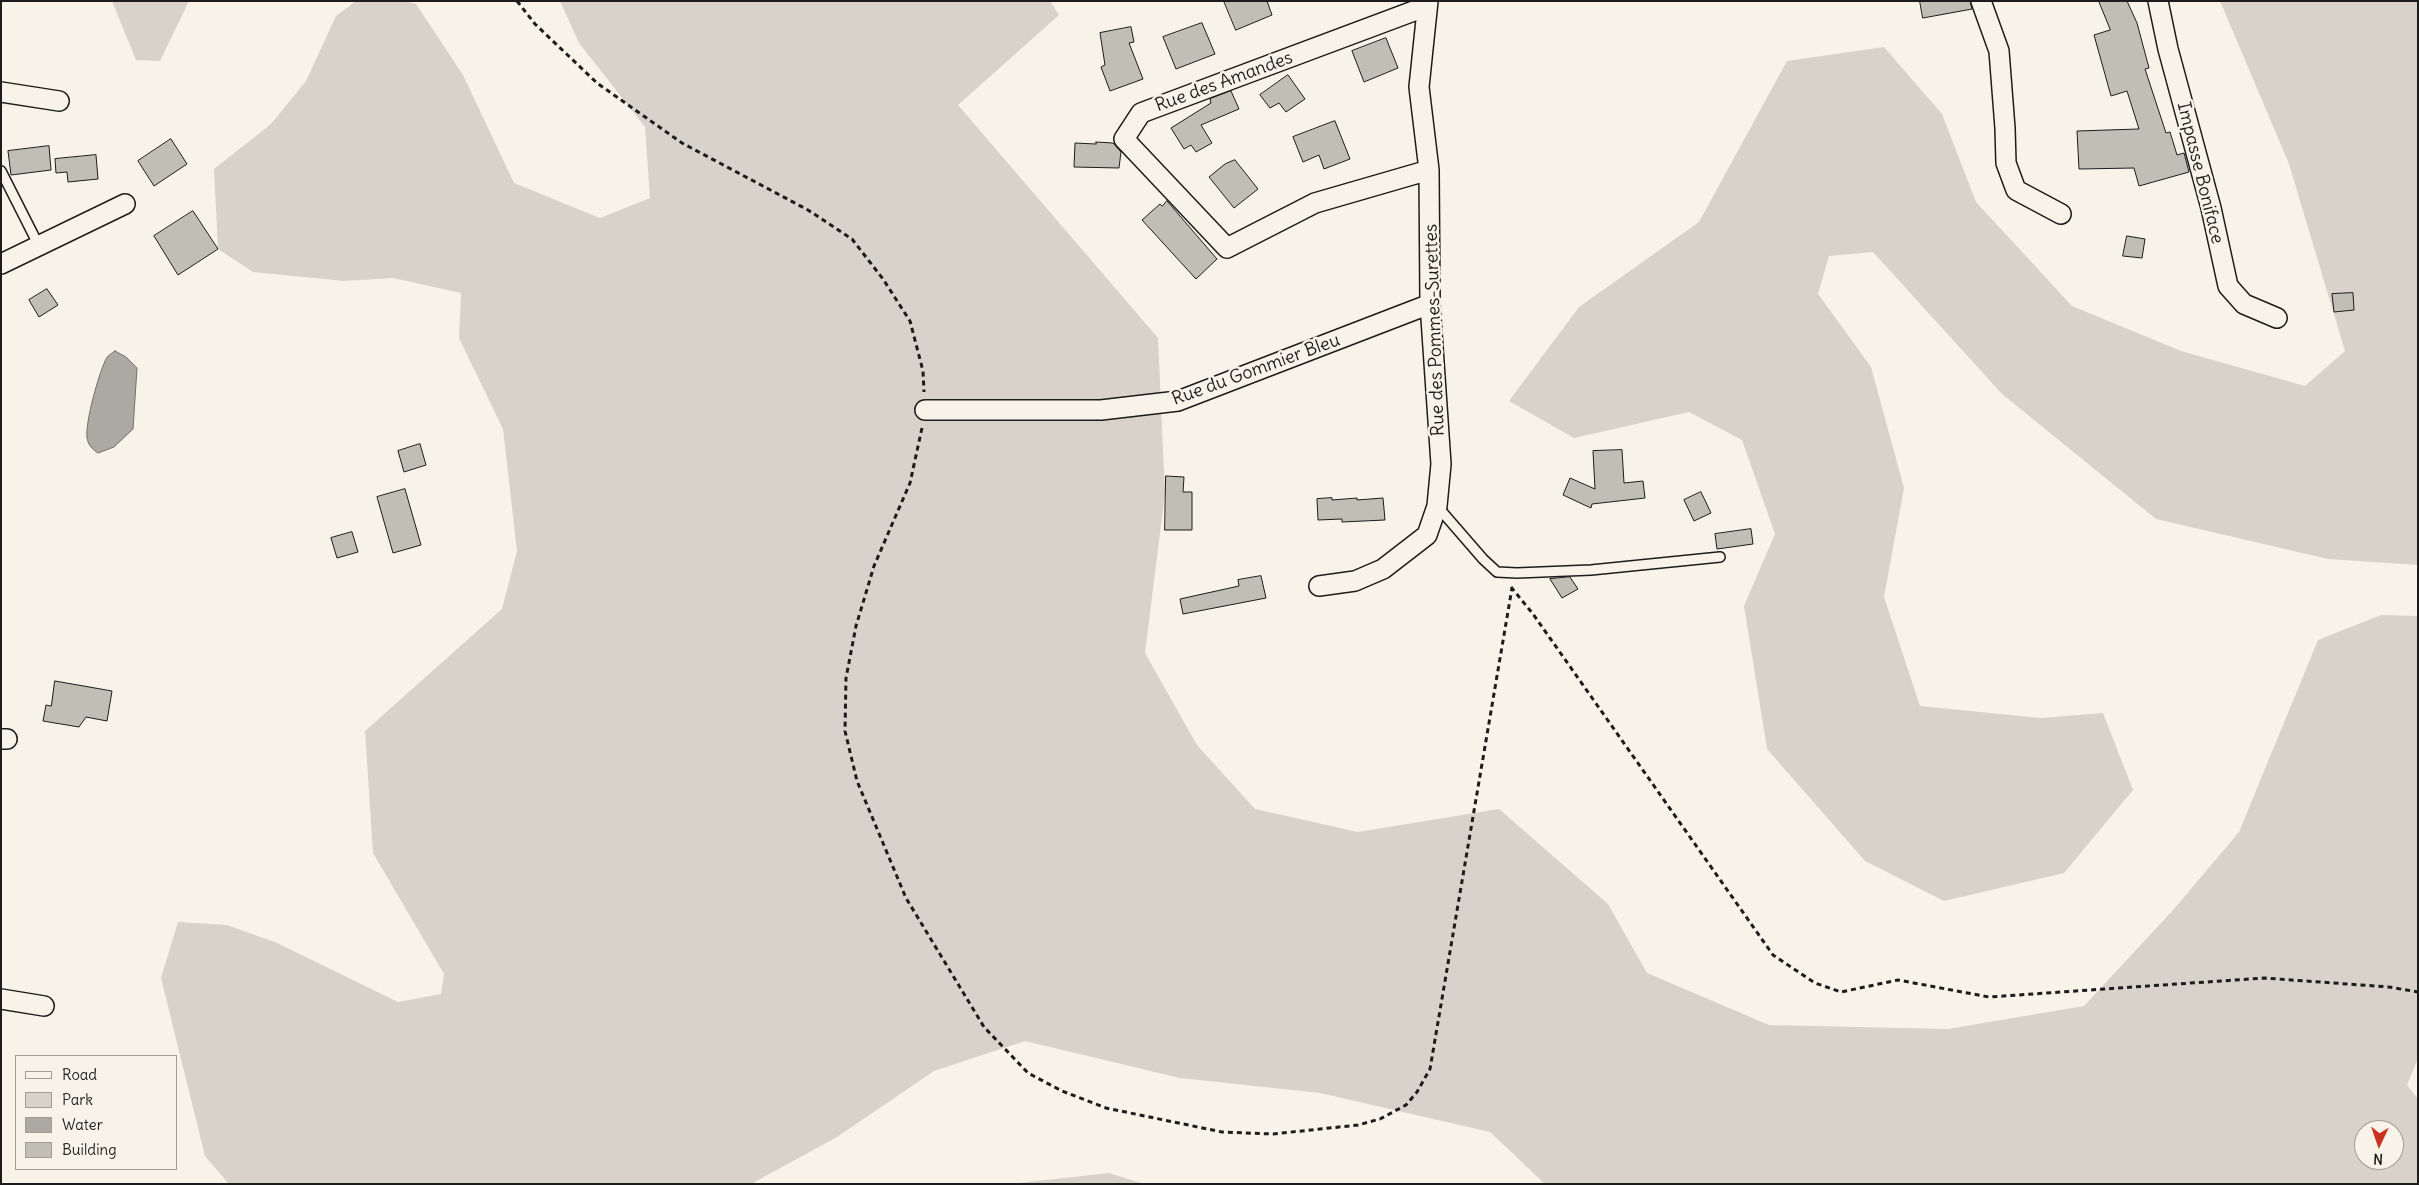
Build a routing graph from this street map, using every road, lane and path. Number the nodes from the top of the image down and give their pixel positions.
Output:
1 (517, 1) edge
2 (1981, 1) edge
3 (2158, 1) edge
4 (1427, 4) edge
5 (1, 92) edge
6 (59, 101) dead end
7 (1429, 170) junction
8 (1, 171) edge
9 (125, 204) dead end
10 (2061, 214) dead end
11 (39, 246) junction
12 (1, 264) edge
13 (1430, 304) junction
14 (2277, 318) dead end
15 (925, 410) junction
16 (1437, 506) junction
17 (1720, 557) dead end
18 (1497, 572) junction
19 (1319, 586) dead end
20 (1512, 588) junction
21 (2418, 992) edge
22 (1, 999) edge
23 (44, 1006) dead end

1 - 15 path
2 - 10 street
3 - 14 street, Impasse Boniface
4 - 7 street, Rue des Pommes-Surettes
4 - 7 street, Rue des Amandes
5 - 6 street
7 - 13 street, Rue des Pommes-Surettes
8 - 11 lane
9 - 11 street
11 - 12 street
13 - 15 street, Rue du Gommier Bleu
13 - 16 street, Rue des Pommes-Surettes
15 - 20 path
16 - 18 lane
16 - 19 street, Rue des Pommes-Surettes
17 - 18 lane
18 - 20 path
20 - 21 path
22 - 23 street

